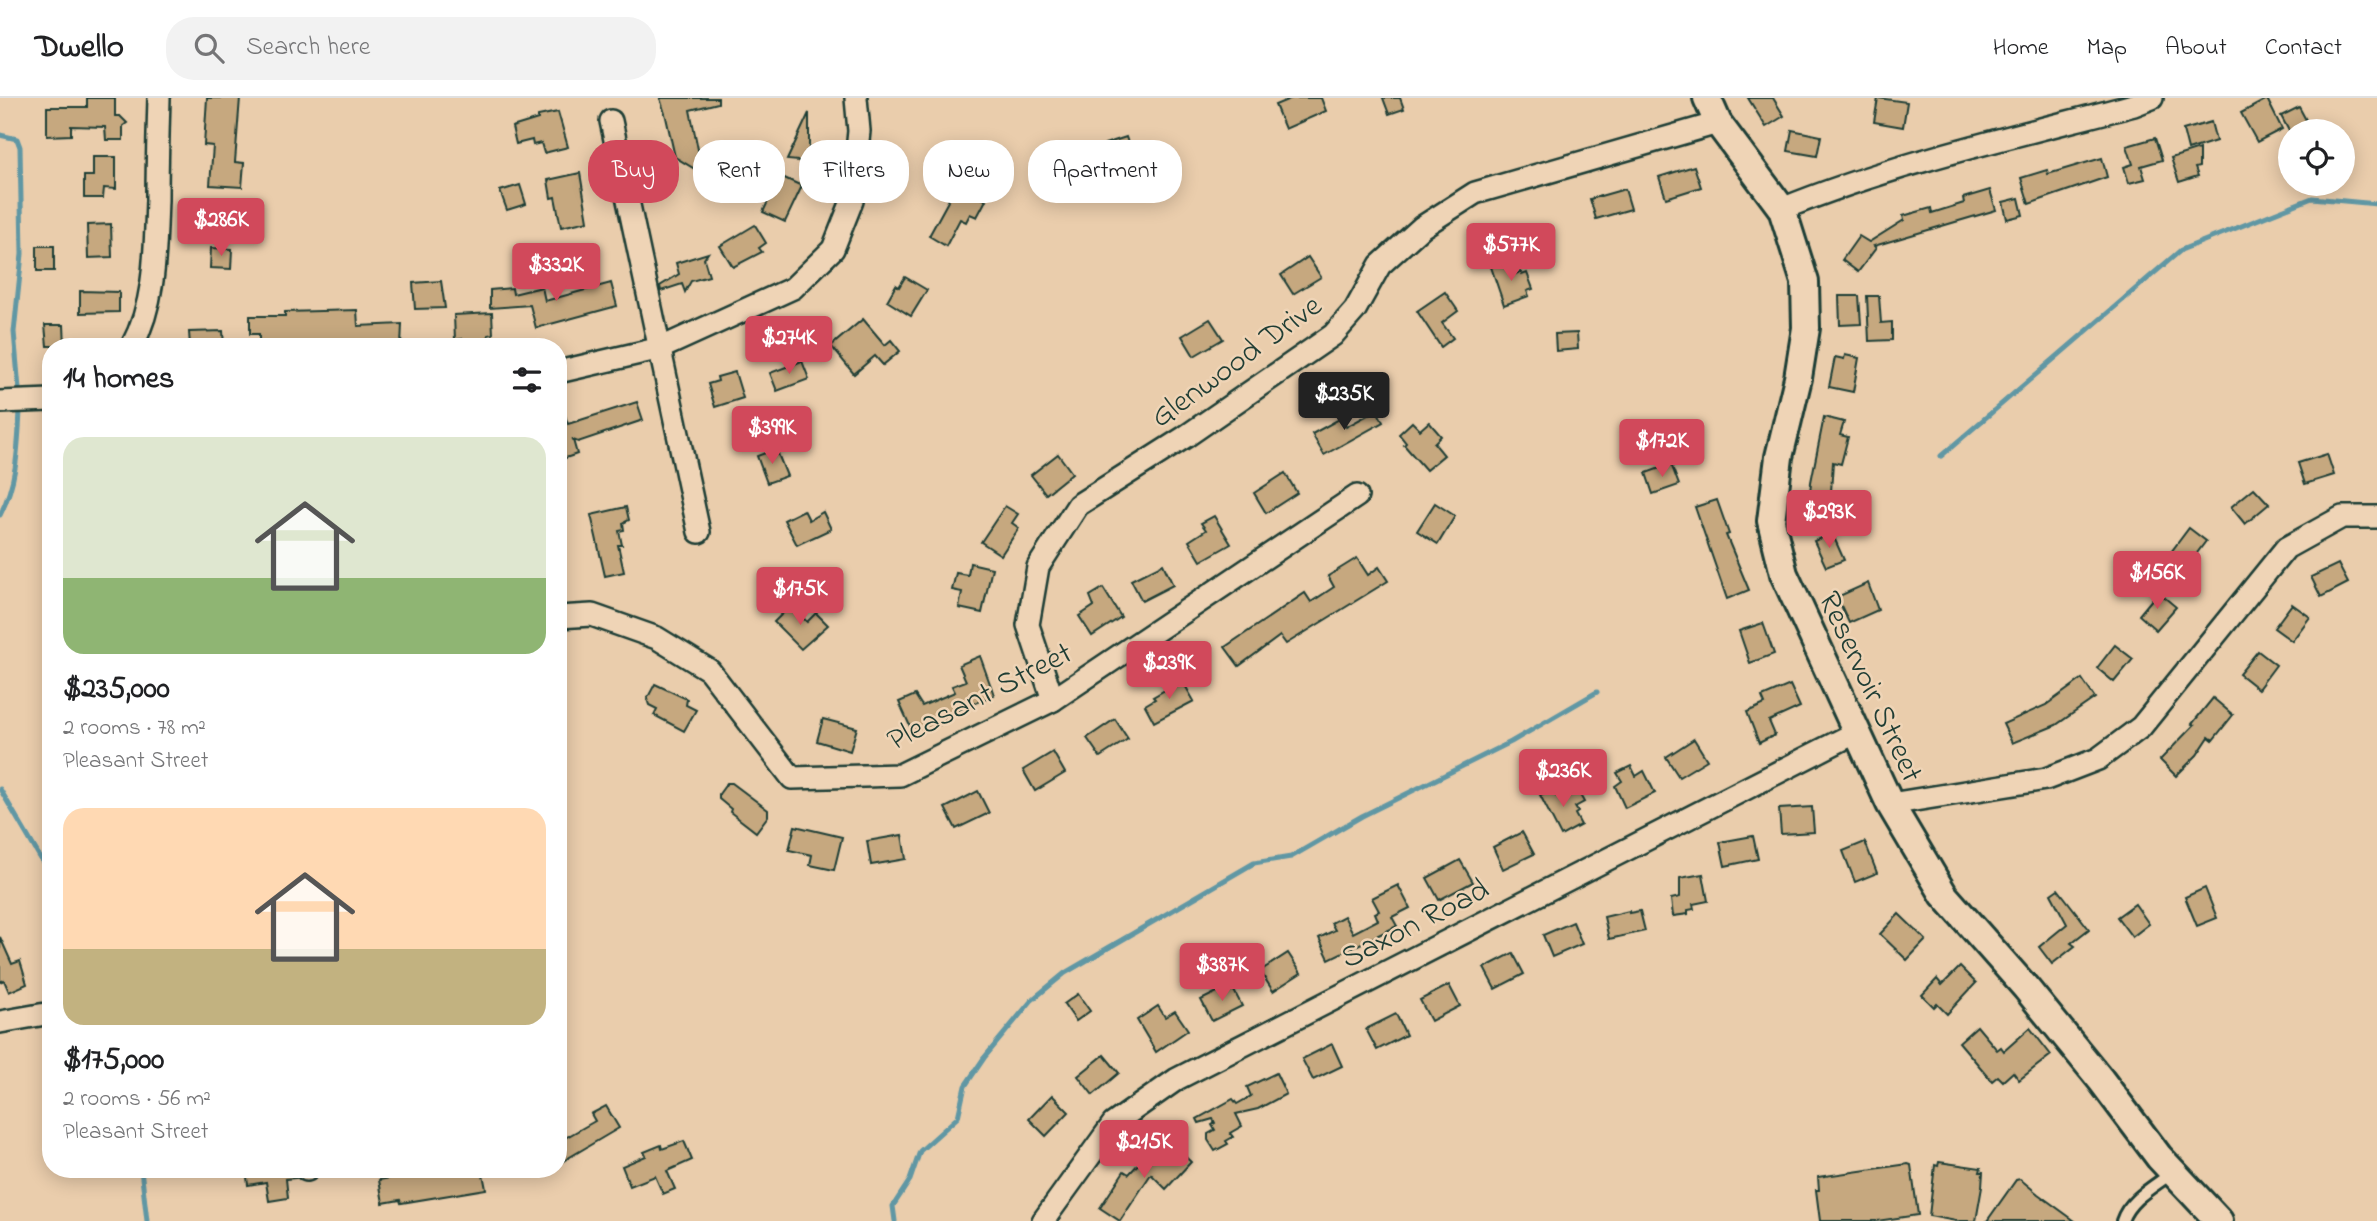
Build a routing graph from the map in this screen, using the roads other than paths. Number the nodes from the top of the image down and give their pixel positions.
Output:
1 (159, 98) edge
2 (856, 98) edge
3 (1707, 98) edge
4 (2152, 98) edge
5 (611, 121) dead end
6 (1718, 123) junction
7 (1782, 209) junction
8 (136, 338) edge
9 (661, 348) junction
10 (567, 370) edge
11 (42, 400) edge
12 (0, 402) edge
13 (1357, 496) dead end
14 (2377, 517) edge
15 (699, 532) dead end
16 (567, 616) edge
17 (1053, 700) junction
18 (1857, 732) junction
19 (1890, 804) junction
20 (42, 1015) edge
21 (0, 1022) edge
22 (2173, 1172) junction
23 (1042, 1221) edge
24 (2122, 1221) edge
25 (2219, 1221) edge

1 - 8 street
2 - 9 street
3 - 6 street, Reservoir Street
4 - 7 street
5 - 9 street
6 - 7 street, Reservoir Street
6 - 17 street, Glenwood Drive
7 - 18 street, Reservoir Street
9 - 10 street
9 - 15 street
11 - 12 street
13 - 17 street, Pleasant Street
14 - 19 street
16 - 17 street, Pleasant Street
18 - 19 street, Reservoir Street
18 - 23 street, Saxon Road
19 - 22 street, Reservoir Street
20 - 21 street
22 - 24 lane
22 - 25 street, Reservoir Street

